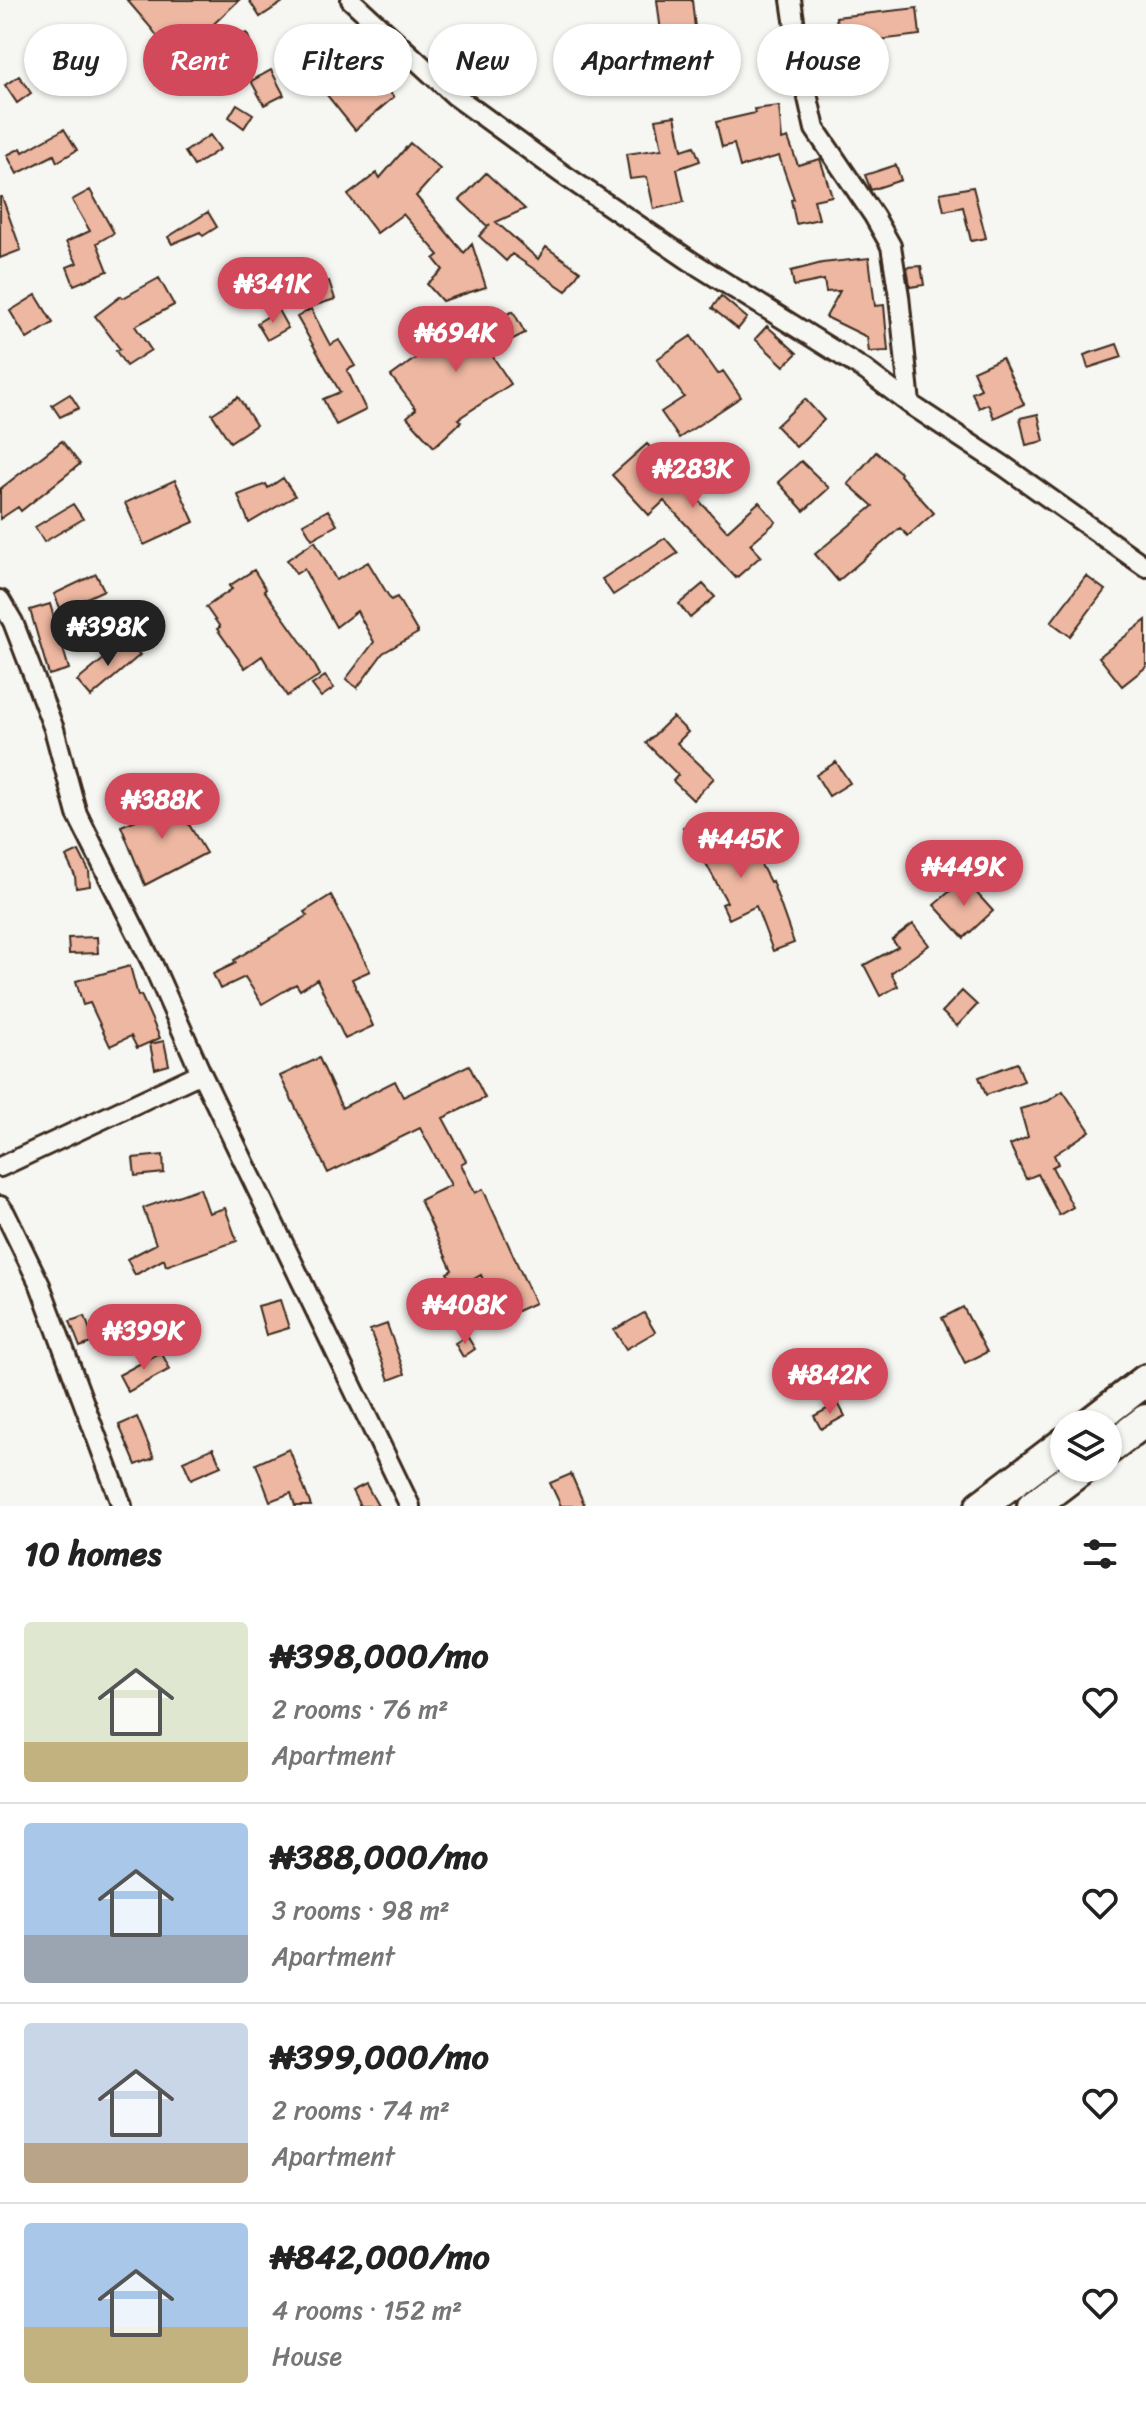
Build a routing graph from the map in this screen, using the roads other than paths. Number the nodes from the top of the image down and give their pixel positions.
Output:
1 (351, 0) edge
2 (791, 0) edge
3 (910, 404) junction
4 (1146, 567) edge
5 (0, 600) edge
6 (201, 1073) junction
7 (0, 1167) edge
8 (0, 1206) edge
9 (1146, 1380) edge
10 (1107, 1410) edge
11 (1146, 1420) edge
12 (1122, 1438) edge
13 (1050, 1454) edge
14 (1065, 1482) edge
15 (122, 1506) edge
16 (410, 1506) edge
17 (981, 1506) edge
18 (1033, 1506) edge

1 - 3 street
2 - 3 street
3 - 4 street
5 - 6 street
6 - 7 street
6 - 16 street
8 - 15 street
9 - 10 highway
11 - 12 highway
13 - 17 highway
14 - 18 highway

